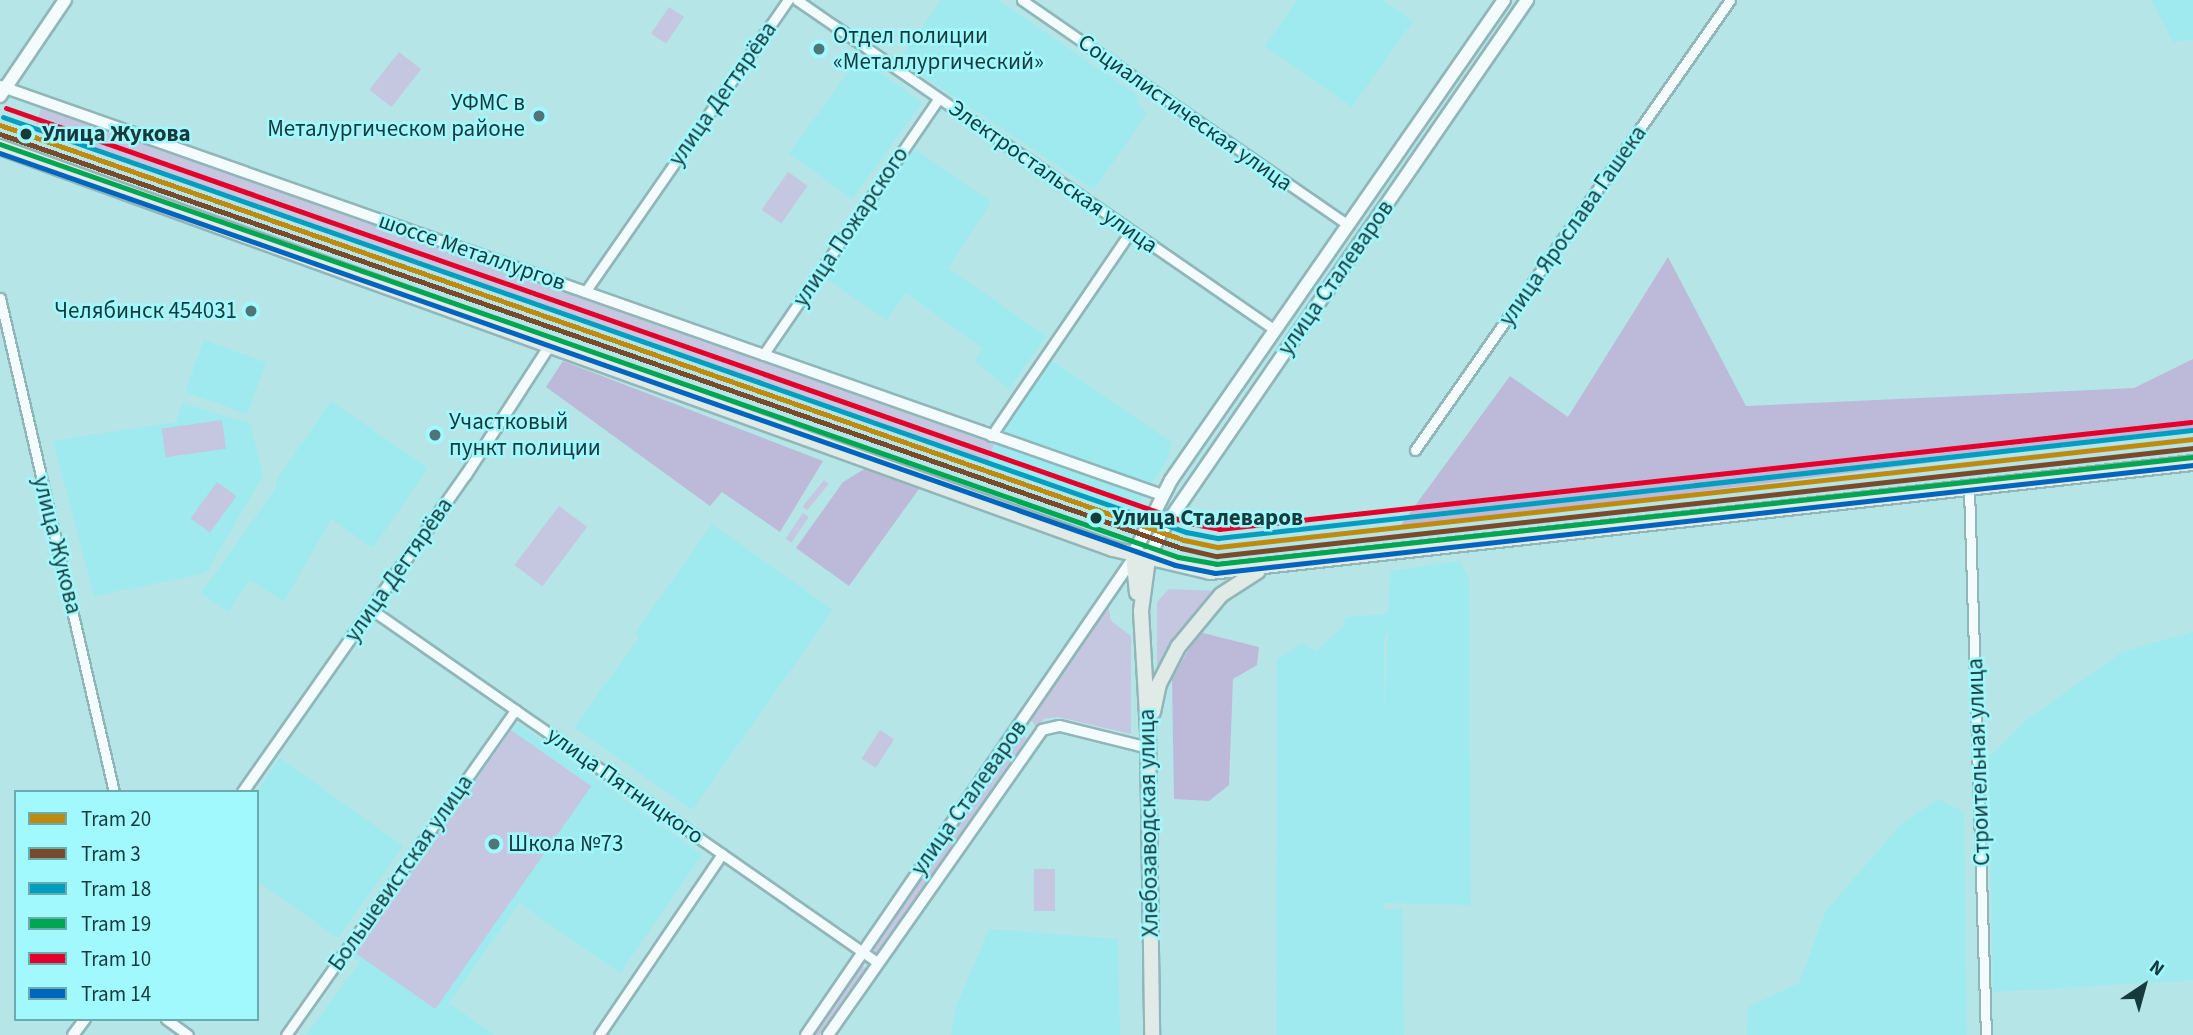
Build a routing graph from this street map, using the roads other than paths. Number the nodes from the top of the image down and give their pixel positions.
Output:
1 (65, 0) edge
2 (788, 0) edge
3 (797, 0) edge
4 (1022, 0) edge
5 (1504, 0) edge
6 (1527, 0) edge
7 (1730, 0) edge
8 (1, 90) edge
9 (939, 98) junction
10 (0, 147) edge
11 (1348, 225) junction
12 (1130, 231) junction
13 (585, 292) junction
14 (0, 298) edge
15 (1275, 330) junction
16 (1292, 342) junction
17 (550, 345) junction
18 (763, 355) junction
19 (991, 436) junction
20 (1415, 450) dead end
21 (2193, 464) edge
22 (1969, 489) junction
23 (1162, 495) junction
24 (1179, 506) junction
25 (1132, 558) junction
26 (1148, 559) junction
27 (1263, 568) junction
28 (372, 610) junction
29 (1141, 611) junction
30 (515, 710) junction
31 (1024, 719) junction
32 (1036, 736) junction
33 (1149, 741) junction
34 (114, 790) edge
35 (244, 790) edge
36 (722, 854) junction
37 (863, 952) junction
38 (877, 962) junction
39 (169, 1021) edge
40 (188, 1035) edge
41 (286, 1035) edge
42 (599, 1035) edge
43 (806, 1035) edge
44 (828, 1035) edge
45 (1152, 1035) edge
46 (1986, 1035) edge

1 - 8 main road
2 - 13 street, улица Дегтярёва
3 - 9 street, Электростальская улица
4 - 11 street, Социалистическая улица
5 - 11 main road, улица Сталеваров
6 - 16 main road, улица Сталеваров
7 - 20 street, улица Ярослава Гашека
8 - 13 street, шоссе Металлургов
9 - 12 street, Электростальская улица
9 - 18 street, улица Пожарского
10 - 17 main road
11 - 15 main road, улица Сталеваров
12 - 15 street, Электростальская улица
12 - 19 street
13 - 18 street, шоссе Металлургов
14 - 34 street, улица Жукова
15 - 16 main road
15 - 23 main road, улица Сталеваров
16 - 24 main road, улица Сталеваров
17 - 25 main road
17 - 28 street, улица Дегтярёва
18 - 19 street, шоссе Металлургов
19 - 23 street, шоссе Металлургов
21 - 22 main road
22 - 27 main road
22 - 46 street, Строительная улица
23 - 24 main road, шоссе Металлургов
23 - 25 main road, улица Сталеваров
24 - 26 main road, улица Сталеваров
25 - 26 main road
25 - 29 main road, Хлебозаводская улица
25 - 31 street, улица Сталеваров
26 - 27 main road
26 - 29 main road, Хлебозаводская улица
27 - 33 main road
28 - 30 street, улица Пятницкого
28 - 35 street, улица Дегтярёва
29 - 33 main road, Хлебозаводская улица
30 - 36 street, улица Пятницкого
30 - 41 street, Большевистская улица
31 - 32 street
31 - 37 street, улица Сталеваров
32 - 33 street
32 - 38 street, улица Сталеваров
33 - 45 main road, Хлебозаводская улица
36 - 37 street, улица Пятницкого
36 - 42 street
37 - 38 street, улица Пятницкого
37 - 43 street, улица Сталеваров
38 - 44 street, улица Сталеваров
39 - 40 street

